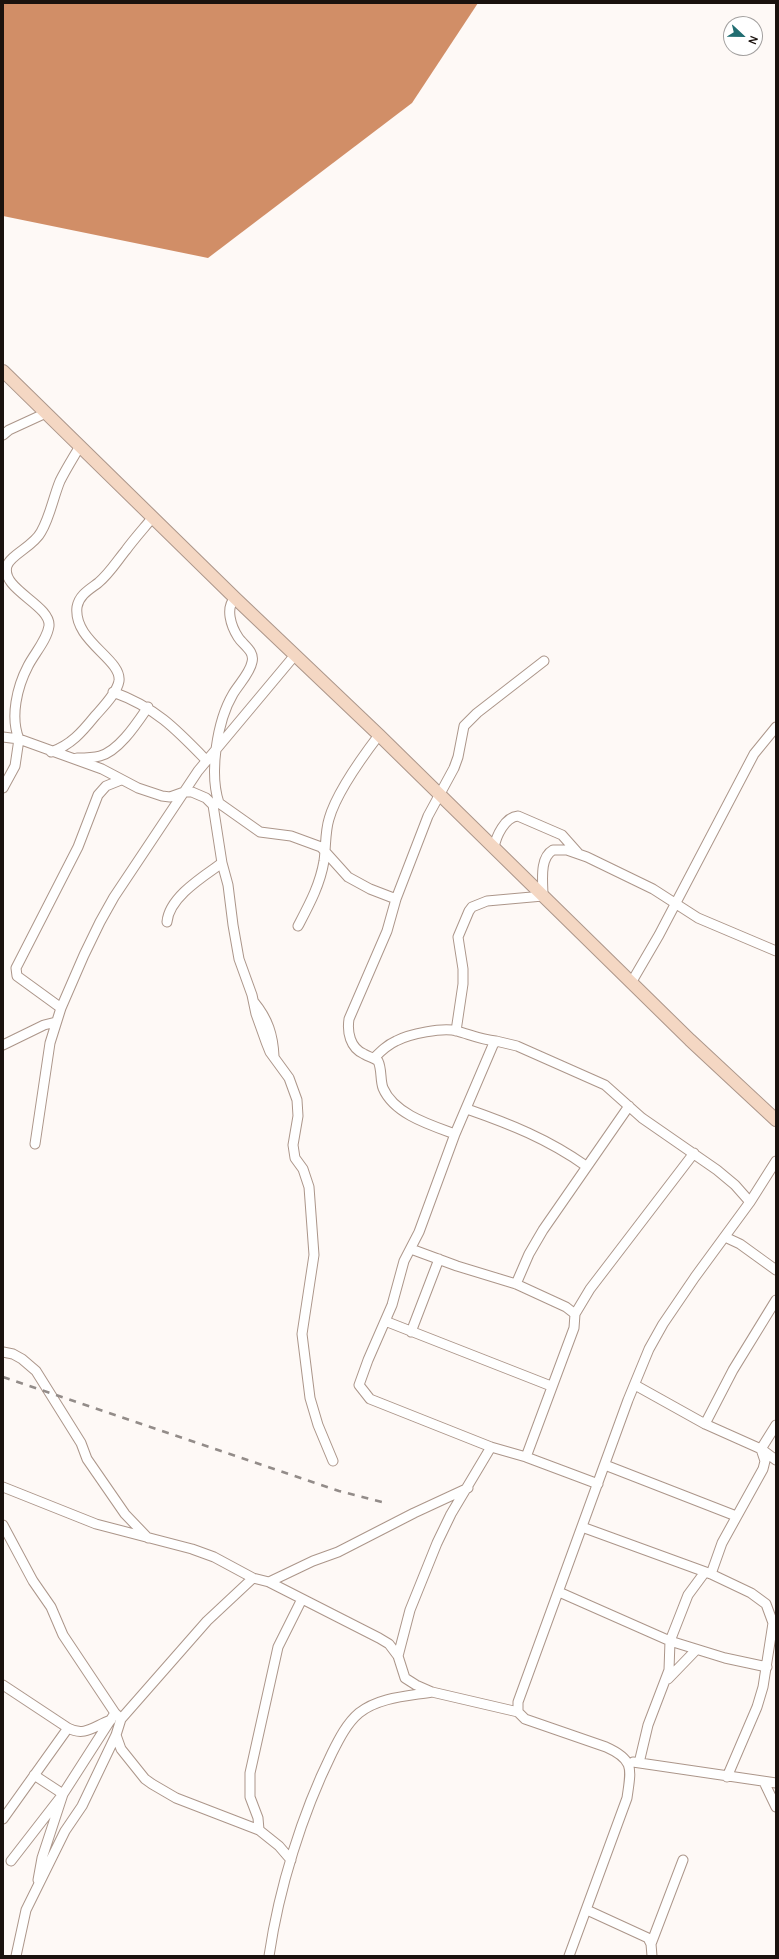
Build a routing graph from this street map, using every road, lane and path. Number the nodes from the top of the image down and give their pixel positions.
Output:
1 (4, 374) edge
2 (46, 413) junction
3 (3, 435) edge
4 (80, 446) junction
5 (153, 517) junction
6 (5, 567) edge
7 (235, 598) junction
8 (295, 655) junction
9 (544, 661) dead end
10 (113, 692) junction
11 (148, 707) junction
12 (776, 727) edge
13 (379, 735) junction
14 (3, 737) edge
15 (19, 739) junction
16 (218, 747) junction
17 (52, 752) junction
18 (67, 758) junction
19 (206, 760) junction
20 (121, 780) junction
21 (3, 788) edge
22 (184, 792) junction
23 (439, 795) junction
24 (494, 848) junction
25 (325, 850) junction
26 (578, 853) junction
27 (222, 863) junction
28 (543, 896) junction
29 (396, 899) junction
30 (675, 905) junction
31 (167, 922) dead end
32 (298, 926) dead end
33 (776, 951) edge
34 (632, 983) junction
35 (61, 1008) junction
36 (56, 1022) junction
37 (456, 1031) junction
38 (496, 1041) junction
39 (3, 1045) edge
40 (374, 1058) junction
41 (629, 1106) junction
42 (467, 1109) junction
43 (776, 1120) edge
44 (455, 1134) junction
45 (35, 1144) dead end
46 (694, 1153) junction
47 (776, 1161) edge
48 (586, 1166) junction
49 (750, 1202) junction
50 (725, 1237) junction
51 (411, 1249) junction
52 (439, 1260) junction
53 (776, 1270) edge
54 (516, 1284) junction
55 (776, 1300) edge
56 (575, 1314) junction
57 (385, 1321) junction
58 (412, 1332) junction
59 (3, 1352) edge
60 (635, 1385) junction
61 (551, 1386) junction
62 (705, 1424) junction
63 (776, 1425) edge
64 (491, 1448) junction
65 (761, 1449) junction
66 (526, 1457) junction
67 (776, 1460) edge
68 (332, 1461) dead end
69 (604, 1465) junction
70 (598, 1484) junction
71 (3, 1487) edge
72 (468, 1488) junction
73 (736, 1516) junction
74 (3, 1525) edge
75 (582, 1527) junction
76 (148, 1538) junction
77 (708, 1573) junction
78 (253, 1578) junction
79 (269, 1582) junction
80 (559, 1592) junction
81 (302, 1599) junction
82 (774, 1621) edge
83 (670, 1641) junction
84 (696, 1650) junction
85 (398, 1656) junction
86 (767, 1667) junction
87 (665, 1682) junction
88 (3, 1685) edge
89 (432, 1692) junction
90 (518, 1712) junction
91 (116, 1717) junction
92 (68, 1728) junction
93 (116, 1735) junction
94 (628, 1761) junction
95 (639, 1763) junction
96 (34, 1775) junction
97 (727, 1777) junction
98 (764, 1782) junction
99 (776, 1783) edge
100 (64, 1794) junction
101 (776, 1807) edge
102 (3, 1819) edge
103 (259, 1830) junction
104 (291, 1860) junction
105 (683, 1860) dead end
106 (11, 1861) dead end
107 (35, 1893) junction
108 (587, 1910) junction
109 (651, 1944) junction
110 (16, 1956) edge
111 (269, 1956) edge
112 (569, 1956) edge
113 (652, 1956) edge

1 - 2 main road
2 - 3 street
2 - 4 main road
4 - 5 main road
4 - 6 street
5 - 7 main road
5 - 10 street
6 - 15 street
7 - 8 main road
7 - 16 street
8 - 13 main road
8 - 16 street
9 - 23 street
10 - 11 street
10 - 17 street
11 - 18 street
11 - 19 street
12 - 30 street
13 - 23 main road
13 - 25 street
14 - 15 street
15 - 17 street
15 - 21 street
16 - 19 street
16 - 25 street
17 - 18 street
18 - 20 street
19 - 22 street
20 - 22 street
20 - 35 street
22 - 27 street
22 - 35 street
23 - 24 main road
23 - 29 street
24 - 26 street
24 - 28 main road
25 - 29 street
25 - 32 street
26 - 28 street
26 - 30 street
27 - 31 street
27 - 68 street
28 - 34 main road
28 - 37 street
29 - 40 street
30 - 33 street
30 - 34 street
34 - 43 main road
35 - 36 street
36 - 39 street
36 - 45 street
37 - 38 street
37 - 40 street
38 - 41 street
38 - 42 street
40 - 44 street
41 - 46 street
41 - 48 street
42 - 44 street
42 - 48 street
44 - 51 street
46 - 49 street
46 - 56 street
47 - 49 street
48 - 54 street
49 - 50 street
50 - 53 street
50 - 60 street
51 - 52 street
51 - 57 street
52 - 54 street
52 - 58 street
54 - 56 street
55 - 62 street
56 - 61 street
57 - 58 street
57 - 64 street
58 - 61 street
59 - 76 street
60 - 62 street
60 - 69 street
61 - 66 street
62 - 65 street
63 - 65 street
64 - 66 street
64 - 72 street
65 - 67 street
65 - 73 street
66 - 70 street
69 - 70 street
69 - 73 street
70 - 75 street
71 - 76 street
72 - 79 street
72 - 85 street
73 - 77 street
74 - 91 street
75 - 77 street
75 - 80 street
76 - 78 street
77 - 82 street
77 - 83 street
78 - 79 street
78 - 91 street
79 - 81 street
80 - 83 street
80 - 90 street
81 - 85 street
81 - 103 street
82 - 86 street
83 - 84 street
83 - 87 street
84 - 86 street
84 - 87 street
85 - 89 street
86 - 97 street
87 - 95 street
88 - 92 street
89 - 90 street
89 - 104 street
90 - 94 street
91 - 92 street
91 - 93 street
91 - 100 street
92 - 96 street
93 - 103 street
93 - 107 street
94 - 95 street
94 - 108 street
95 - 97 street
96 - 100 street
96 - 102 street
97 - 98 street
98 - 99 street
98 - 101 street
100 - 106 street
100 - 107 street
103 - 104 street
104 - 111 street
105 - 109 street
107 - 110 street
108 - 109 street
108 - 112 street
109 - 113 street

